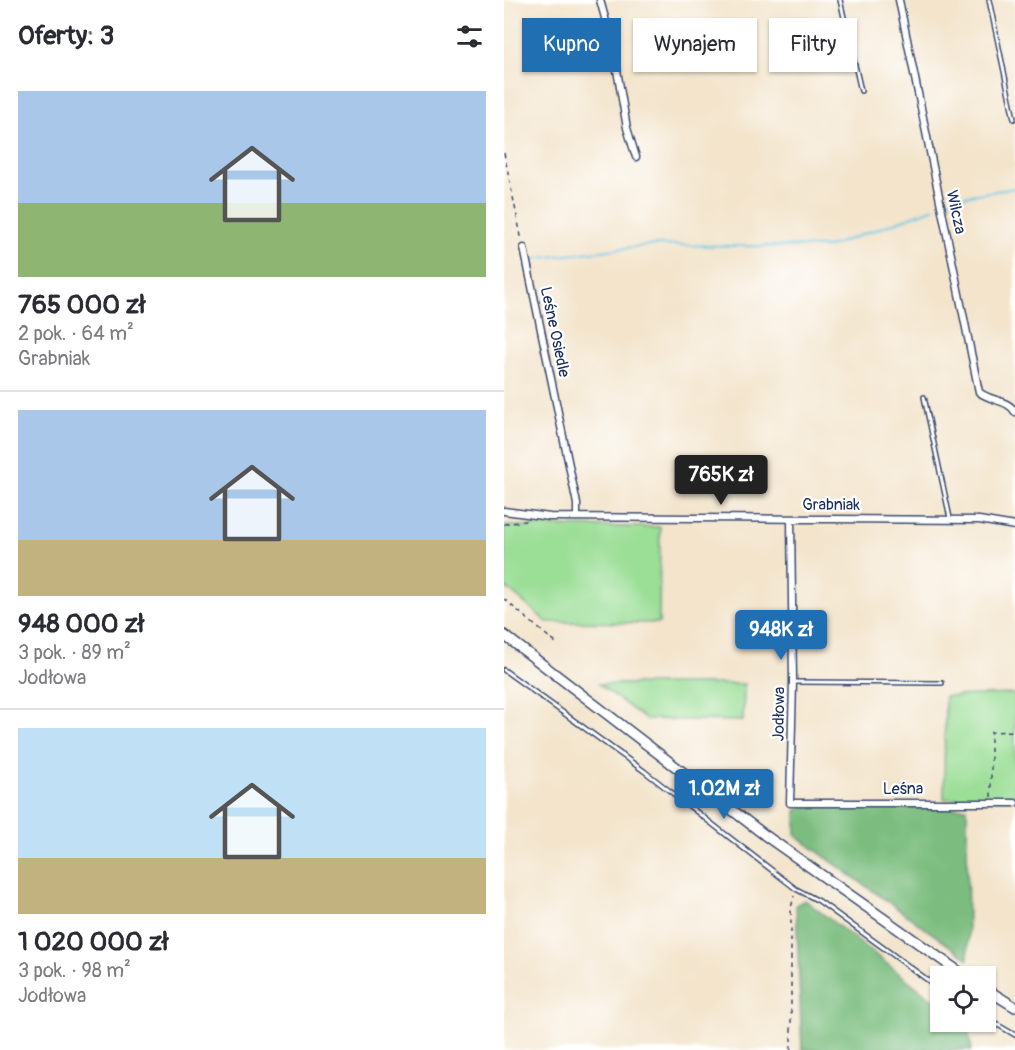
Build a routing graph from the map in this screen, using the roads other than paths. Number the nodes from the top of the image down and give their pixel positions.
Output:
1 (600, 0) edge
2 (840, 0) edge
3 (899, 0) edge
4 (988, 0) edge
5 (861, 91) dead end
6 (1014, 119) edge
7 (636, 157) dead end
8 (524, 248) road end
9 (924, 397) dead end
10 (1015, 410) edge
11 (504, 511) edge
12 (577, 517) junction
13 (791, 519) junction
14 (950, 520) junction
15 (1015, 526) edge
16 (504, 635) edge
17 (504, 670) edge
18 (793, 682) junction
19 (942, 683) dead end
20 (790, 803) joint
21 (1015, 803) edge
22 (951, 966) edge
23 (930, 982) edge
24 (996, 995) edge
25 (1015, 1007) edge
26 (996, 1024) edge
27 (1015, 1035) edge

1 - 7 street
2 - 5 lane
3 - 10 street, Wilcza
4 - 6 lane
8 - 12 street, Leśne Osiedle
9 - 14 lane
11 - 12 street, Grabniak
12 - 13 street, Grabniak
13 - 14 street, Grabniak
13 - 18 street, Jodłowa
14 - 15 street, Grabniak
16 - 22 main road
17 - 23 lane
18 - 19 lane
18 - 20 street, Jodłowa
20 - 21 street, Leśna
24 - 25 main road
26 - 27 lane

